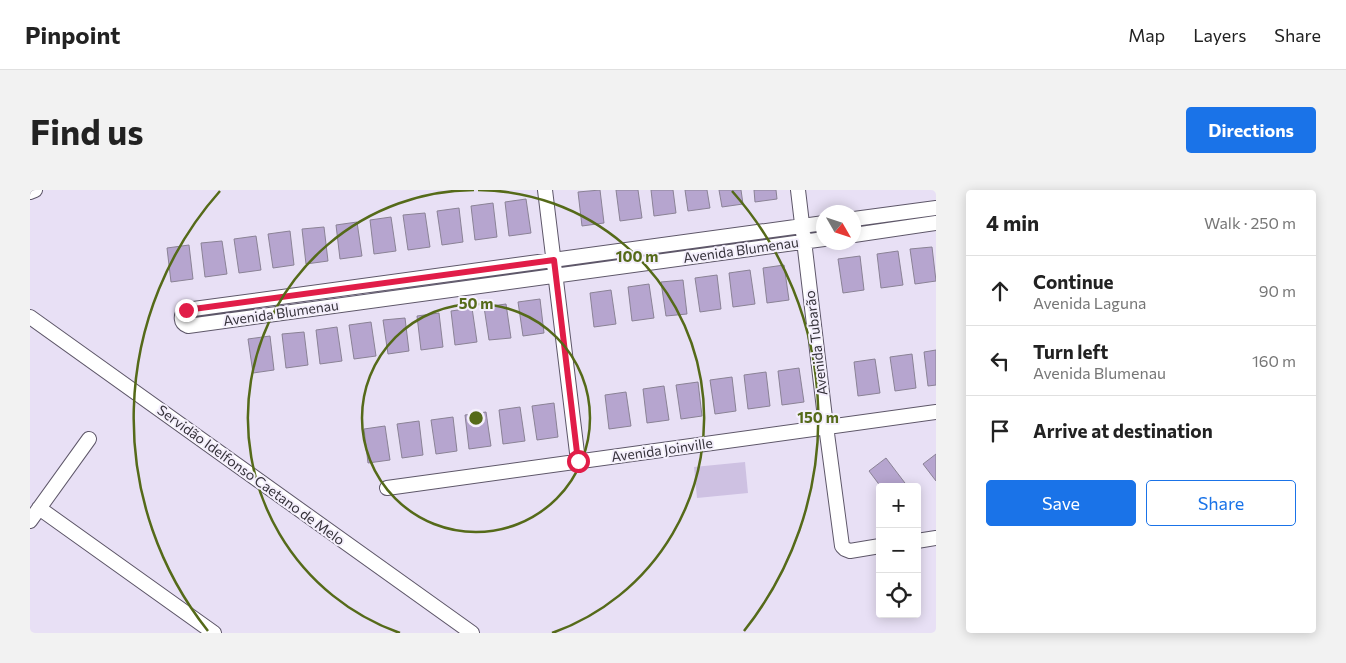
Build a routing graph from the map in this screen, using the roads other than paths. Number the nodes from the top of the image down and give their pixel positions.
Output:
1 (35, 190) edge
2 (545, 190) edge
3 (798, 190) edge
4 (30, 192) edge
5 (936, 208) edge
6 (861, 218) edge
7 (936, 223) edge
8 (816, 224) edge
9 (802, 226) junction
10 (861, 233) edge
11 (816, 240) edge
12 (804, 241) junction
13 (554, 260) junction
14 (556, 275) junction
15 (30, 317) edge
16 (936, 412) edge
17 (826, 426) junction
18 (89, 440) dead end
19 (578, 461) junction
20 (387, 488) dead end
21 (40, 508) junction
22 (30, 521) edge
23 (936, 538) edge
24 (921, 540) edge
25 (876, 547) edge
26 (214, 633) edge
27 (472, 633) edge

1 - 4 street
2 - 13 street
3 - 9 street, Avenida Tubarão
5 - 6 street
7 - 10 street
8 - 9 street, Avenida Blumenau
9 - 12 street, Avenida Tubarão
9 - 13 street, Avenida Blumenau
11 - 12 street, Avenida Blumenau
12 - 14 street, Avenida Blumenau
12 - 17 street, Avenida Tubarão
13 - 14 street
13 - 14 street, Avenida Blumenau
14 - 19 street
15 - 27 street, Servidão Idelfonso Caetano de Melo
16 - 17 street, Avenida Joinville
17 - 19 street, Avenida Joinville
17 - 25 street, Avenida Tubarão
18 - 21 street
19 - 20 street, Avenida Joinville
21 - 22 street
21 - 26 street
23 - 24 street

